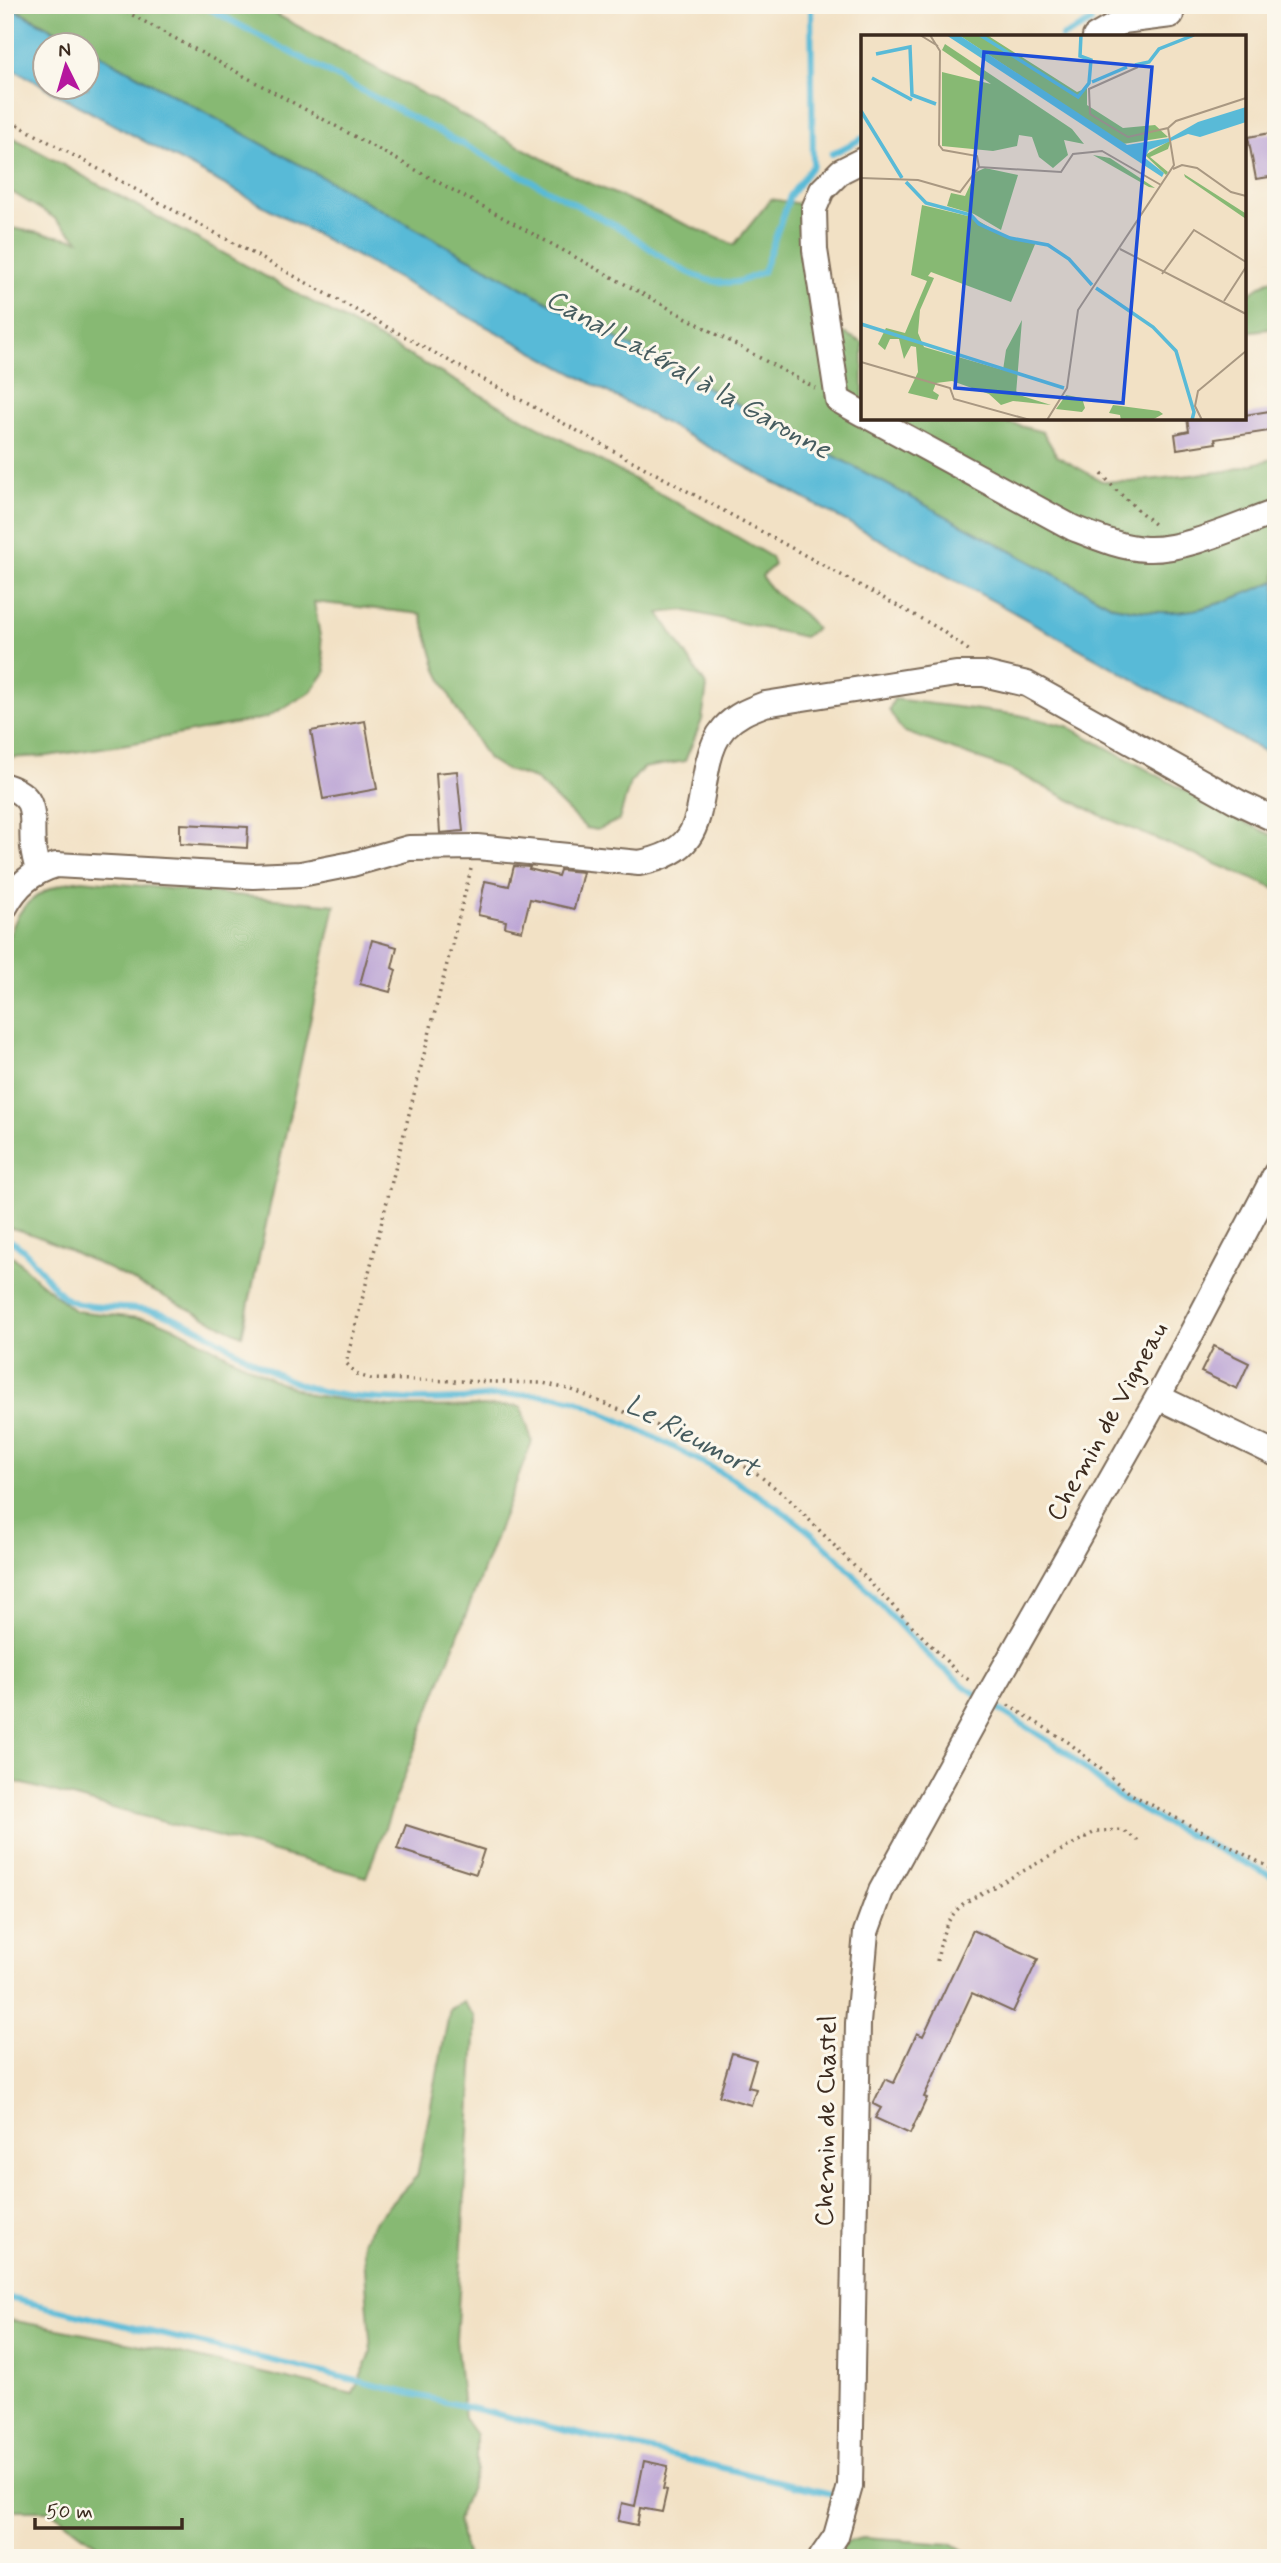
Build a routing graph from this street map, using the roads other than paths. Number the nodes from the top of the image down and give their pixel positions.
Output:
1 (1171, 15) dead end
2 (1098, 35) edge
3 (861, 161) edge
4 (861, 413) edge
5 (875, 420) edge
6 (1276, 512) edge
7 (5, 786) edge
8 (1276, 820) edge
9 (38, 870) junction
10 (5, 907) edge
11 (1276, 1173) edge
12 (1158, 1397) junction
13 (1276, 1454) edge
14 (986, 1700) joint
15 (821, 2558) edge

1 - 2 street
3 - 4 street
5 - 6 street
7 - 9 street
8 - 9 street
9 - 10 street
11 - 12 street, Chemin de Vigneau
12 - 13 street
12 - 14 street, Chemin de Vigneau
14 - 15 street, Chemin de Chastel

